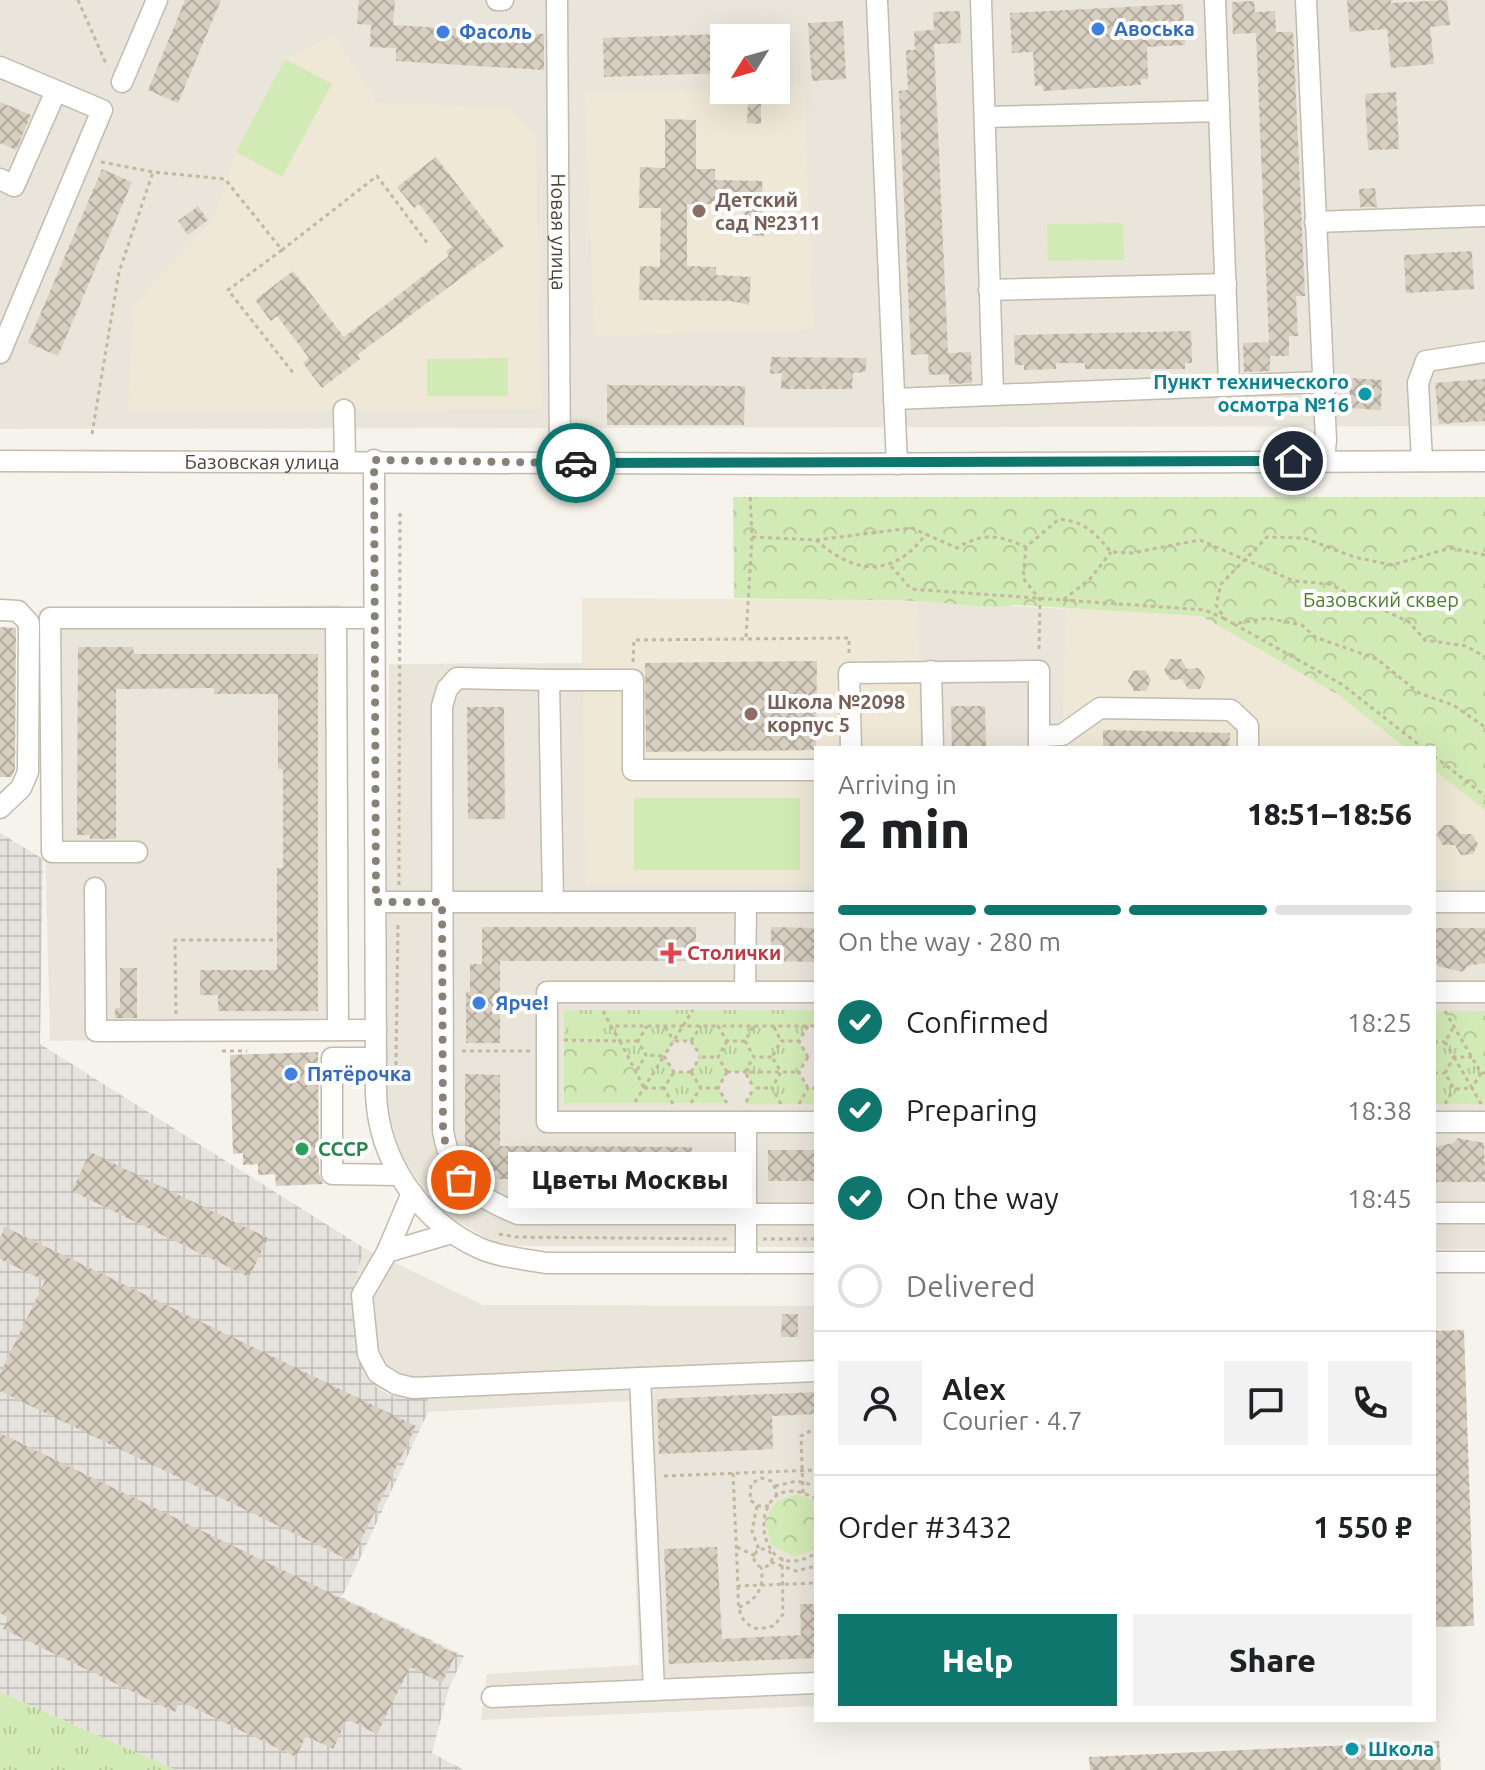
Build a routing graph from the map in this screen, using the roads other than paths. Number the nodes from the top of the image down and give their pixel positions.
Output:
1 (157, 0) edge
2 (557, 0) edge
3 (570, 0) edge
4 (877, 0) edge
5 (981, 0) edge
6 (1215, 0) edge
7 (1306, 0) edge
8 (0, 67) edge
9 (115, 75) road end
10 (56, 91) junction
11 (1219, 111) junction
12 (985, 117) junction
13 (0, 179) edge
14 (1485, 216) edge
15 (1315, 222) junction
16 (1226, 284) junction
17 (989, 290) junction
18 (1485, 352) edge
19 (0, 353) edge
20 (1322, 382) junction
21 (1229, 383) junction
22 (993, 394) junction
23 (894, 399) junction
24 (344, 410) dead end
25 (345, 460) junction
26 (374, 460) junction
27 (1324, 460) junction
28 (0, 461) edge
29 (1422, 461) junction
30 (1485, 461) edge
31 (560, 463) junction
32 (897, 464) junction
33 (0, 610) edge
34 (336, 618) junction
35 (374, 618) junction
36 (931, 671) junction
37 (549, 680) junction
38 (1039, 742) edge
39 (851, 746) edge
40 (933, 746) edge
41 (1248, 746) edge
42 (814, 770) edge
43 (0, 808) edge
44 (137, 852) dead end
45 (95, 888) dead end
46 (376, 902) junction
47 (442, 902) junction
48 (553, 902) junction
49 (746, 902) junction
50 (814, 902) edge
51 (1436, 902) edge
52 (1485, 902) edge
53 (745, 991) junction
54 (814, 992) edge
55 (1436, 992) edge
56 (1485, 992) edge
57 (338, 1030) junction
58 (376, 1030) junction
59 (376, 1058) junction
60 (746, 1113) junction
61 (1483, 1113) edge
62 (814, 1122) edge
63 (1436, 1122) edge
64 (398, 1175) junction
65 (412, 1193) junction
66 (746, 1213) junction
67 (1436, 1213) edge
68 (1485, 1213) edge
69 (814, 1214) edge
70 (452, 1233) junction
71 (387, 1252) junction
72 (1436, 1262) edge
73 (1485, 1262) edge
74 (746, 1263) junction
75 (814, 1263) edge
76 (814, 1371) edge
77 (640, 1378) junction
78 (814, 1683) edge
79 (654, 1690) junction
80 (492, 1697) dead end

1 - 9 street
2 - 3 street, Новая улица
2 - 31 street, Новая улица
4 - 23 street
5 - 12 street
6 - 11 street
7 - 15 street
8 - 10 street
10 - 13 street
10 - 19 street
11 - 12 street
11 - 16 street
12 - 17 street
14 - 15 street
15 - 20 street
16 - 17 street
16 - 21 street
17 - 22 street
18 - 29 street
20 - 21 street
20 - 27 street
21 - 22 street
22 - 23 street
23 - 32 street
24 - 25 street
25 - 26 street, Базовская улица
25 - 28 street, Базовская улица
26 - 31 street, Базовская улица
26 - 35 street
27 - 29 street, Базовская улица
27 - 32 street, Базовская улица
29 - 30 street, Базовская улица
31 - 32 street, Базовская улица
33 - 43 street
34 - 35 street
34 - 44 street
34 - 57 street
35 - 46 street
36 - 38 street
36 - 39 street
36 - 40 street
37 - 42 street
37 - 47 street
37 - 48 street
38 - 41 street
45 - 57 street
46 - 47 street
46 - 58 street
47 - 48 street
47 - 66 street
48 - 49 street
49 - 50 street
49 - 53 street
51 - 52 street
53 - 54 street
53 - 60 street
55 - 56 street
57 - 58 street
58 - 59 street
59 - 64 street
59 - 64 street
60 - 62 street
60 - 66 street
61 - 63 street
64 - 65 street
65 - 70 street
65 - 71 street
66 - 69 street
66 - 74 street
67 - 68 street
70 - 71 street
70 - 74 street
71 - 77 street
72 - 73 street
74 - 75 street
76 - 77 street
77 - 79 street
78 - 79 street
79 - 80 street

